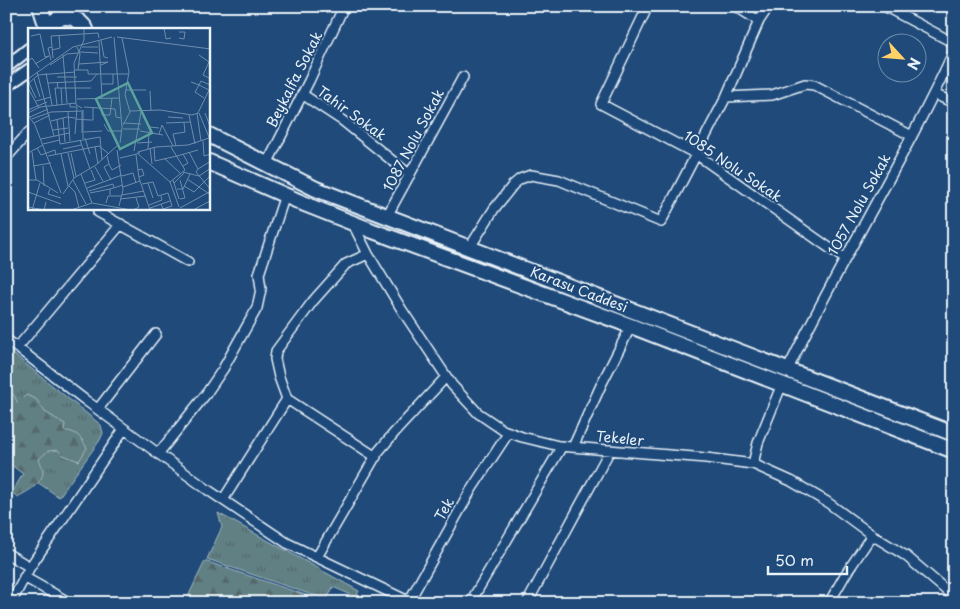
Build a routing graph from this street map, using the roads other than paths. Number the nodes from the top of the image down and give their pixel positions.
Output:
1 (40, 6) edge
2 (68, 6) edge
3 (344, 6) edge
4 (648, 6) edge
5 (735, 6) edge
6 (769, 6) edge
7 (884, 6) edge
8 (759, 21) junction
9 (81, 24) edge
10 (47, 28) edge
11 (48, 28) edge
12 (954, 43) edge
13 (28, 50) edge
14 (954, 51) edge
15 (6, 67) edge
16 (28, 71) edge
17 (462, 77) dead end
18 (6, 86) edge
19 (302, 94) junction
20 (934, 94) junction
21 (726, 97) junction
22 (954, 103) edge
23 (28, 133) edge
24 (210, 136) edge
25 (912, 136) junction
26 (696, 154) junction
27 (6, 158) edge
28 (210, 162) edge
29 (267, 164) junction
30 (410, 175) junction
31 (285, 195) junction
32 (98, 212) dead end
33 (388, 216) junction
34 (352, 222) junction
35 (120, 224) junction
36 (470, 247) junction
37 (368, 254) junction
38 (845, 259) junction
39 (188, 262) dead end
40 (631, 326) junction
41 (156, 334) dead end
42 (6, 339) edge
43 (18, 348) junction
44 (788, 369) junction
45 (446, 377) junction
46 (782, 384) junction
47 (287, 399) junction
48 (98, 409) junction
49 (124, 429) junction
50 (509, 432) junction
51 (954, 434) edge
52 (562, 446) junction
53 (572, 447) junction
54 (610, 450) junction
55 (954, 451) edge
56 (158, 454) junction
57 (376, 457) junction
58 (753, 464) junction
59 (223, 500) junction
60 (872, 535) junction
61 (6, 553) edge
62 (317, 557) junction
63 (30, 567) junction
64 (24, 577) junction
65 (954, 597) edge
66 (408, 602) edge
67 (11, 603) edge
68 (70, 603) edge
69 (470, 603) edge
70 (527, 603) edge
71 (829, 603) edge

1 - 10 main road
2 - 9 main road
3 - 19 street, Beykalfa Sokak
4 - 26 street, 1085 Nolu Sokak
5 - 8 street
6 - 8 street
7 - 12 street
8 - 21 street
9 - 11 main road
13 - 15 street
14 - 20 street, 1057 Nolu Sokak
16 - 18 street
17 - 30 street, 1087 Nolu Sokak
19 - 29 street, Beykalfa Sokak
19 - 30 street, Tahir Sokak
20 - 22 street
20 - 25 street, 1057 Nolu Sokak
21 - 25 street
21 - 26 street
23 - 27 street
24 - 29 main road, Karasu Caddesi
25 - 38 street, 1057 Nolu Sokak
26 - 36 street
26 - 38 street, 1085 Nolu Sokak
28 - 31 main road, Karasu Caddesi
29 - 33 main road, Karasu Caddesi
30 - 33 street, 1087 Nolu Sokak
31 - 34 main road, Karasu Caddesi
31 - 56 street
32 - 35 street
33 - 36 main road, Karasu Caddesi
34 - 37 street, Tekeler
34 - 40 main road, Karasu Caddesi
35 - 39 street
35 - 43 street
36 - 44 main road, Karasu Caddesi
37 - 45 street, Tekeler
37 - 47 street
38 - 44 street, 1057 Nolu Sokak
40 - 46 main road, Karasu Caddesi
40 - 53 street
41 - 48 street
42 - 43 street
43 - 48 street
44 - 51 main road, Karasu Caddesi
45 - 50 street, Tekeler
45 - 57 street
46 - 55 main road, Karasu Caddesi
46 - 58 street
47 - 57 street
47 - 59 street
48 - 49 street
49 - 56 street
49 - 63 street
50 - 52 street, Tekeler
50 - 66 street, Tek
52 - 53 street, Tekeler
52 - 69 street
53 - 54 street, Tekeler
54 - 58 street, Tekeler
54 - 70 street
56 - 59 street
57 - 62 street
58 - 60 street, Tekeler
59 - 62 street
60 - 65 street, Tekeler
60 - 71 street
61 - 63 street
62 - 66 street
63 - 64 street
64 - 67 street
64 - 68 street

